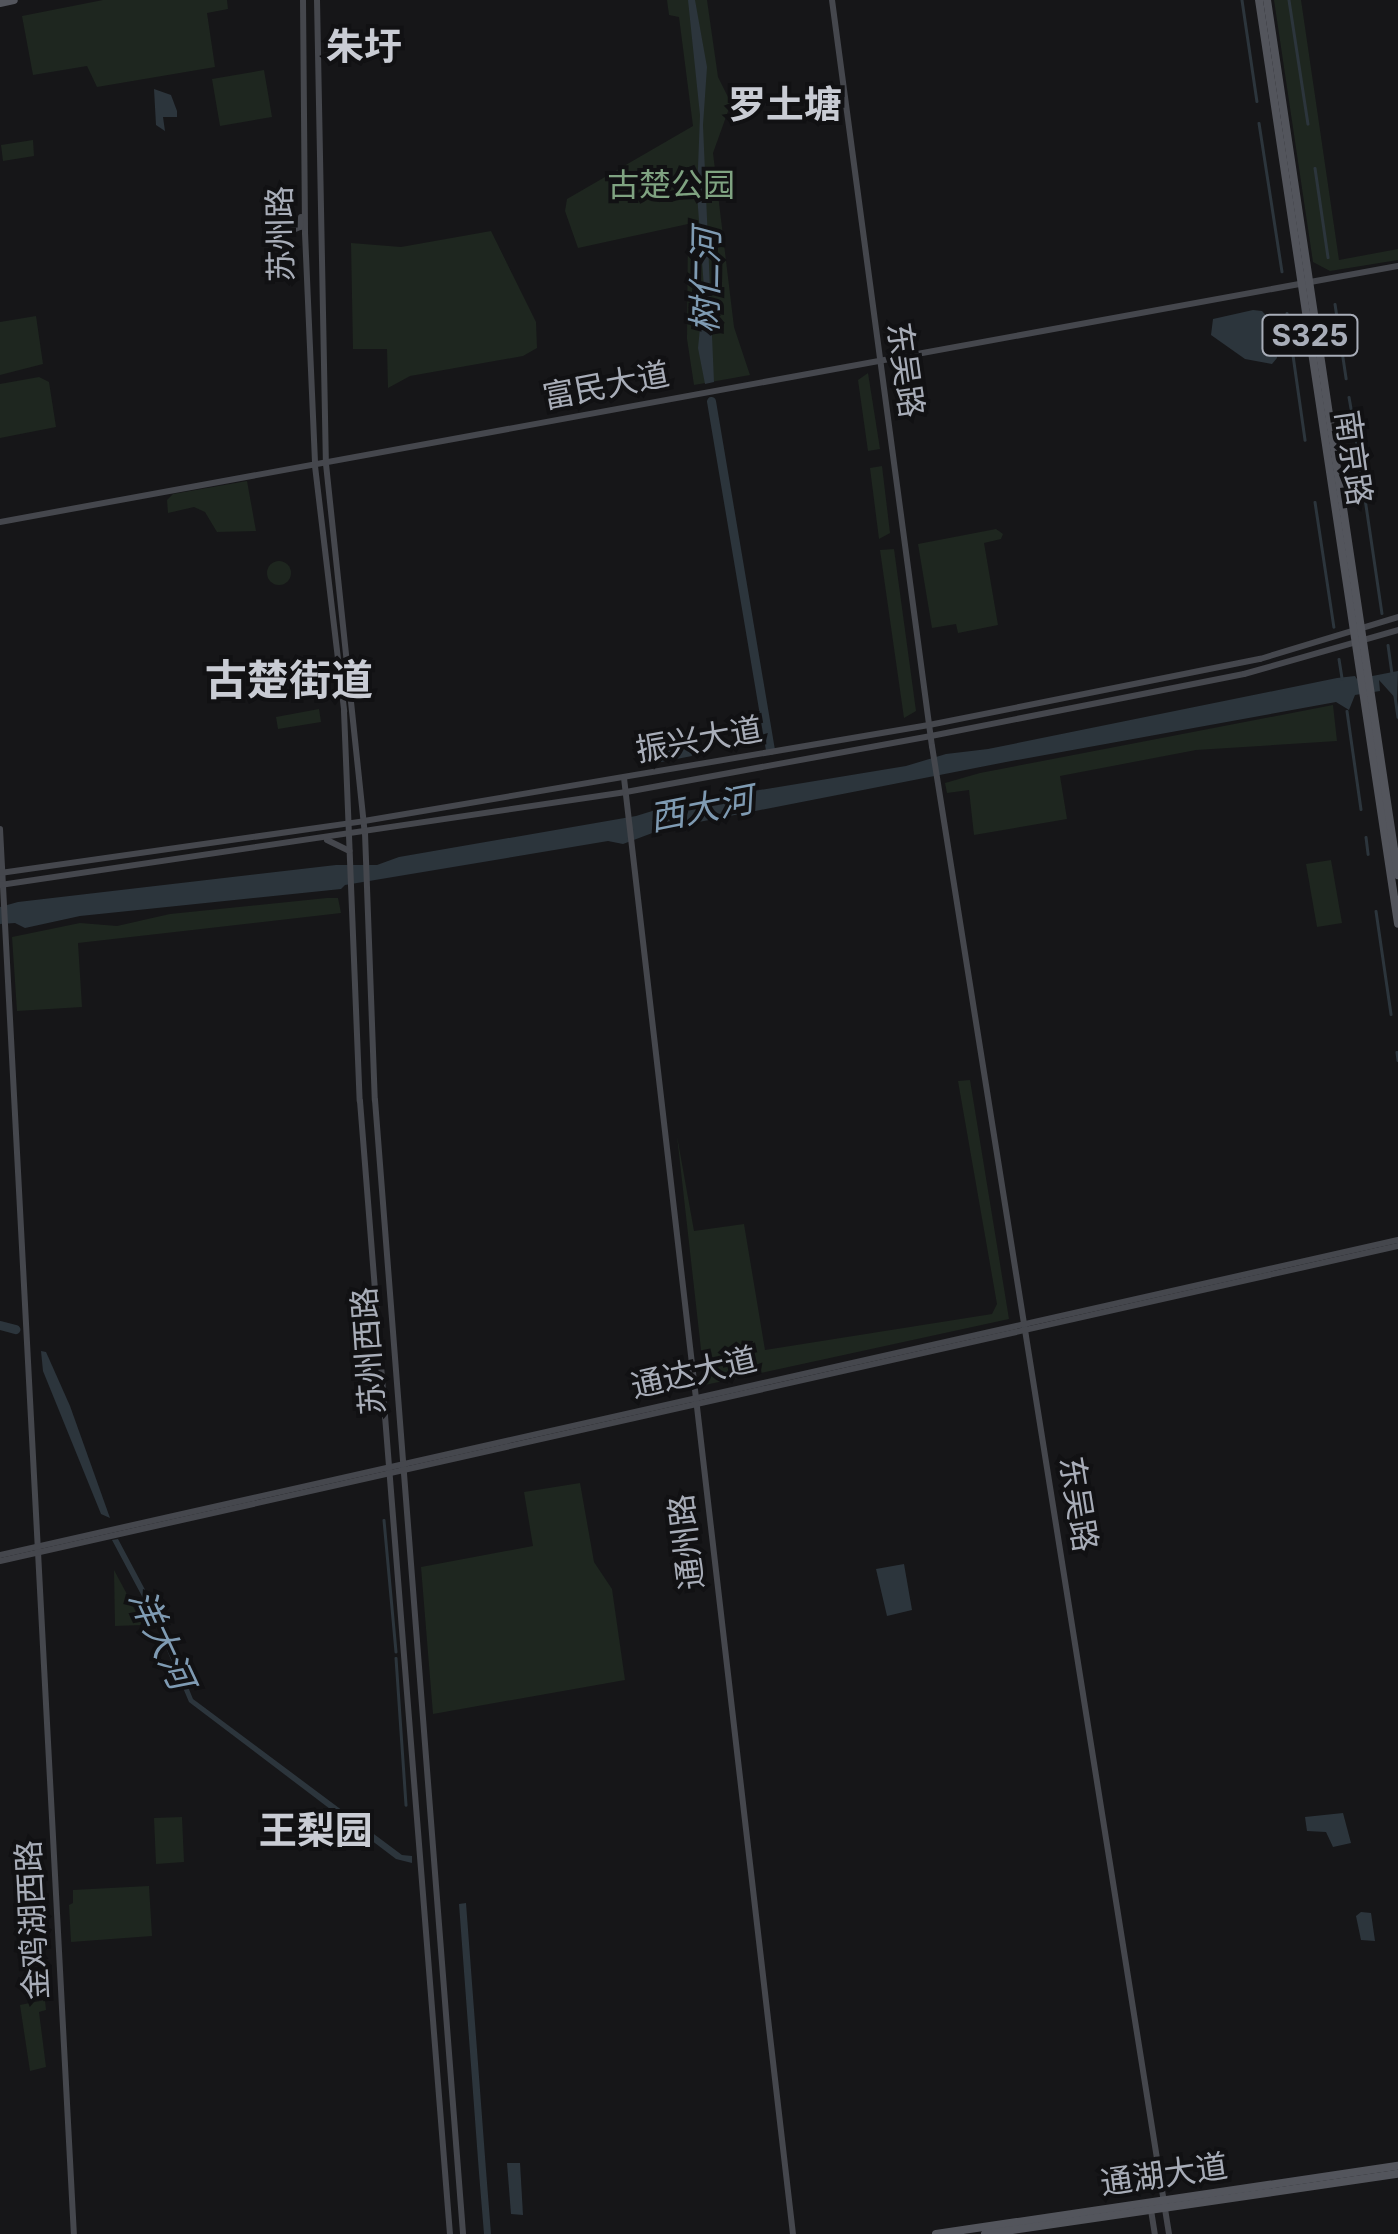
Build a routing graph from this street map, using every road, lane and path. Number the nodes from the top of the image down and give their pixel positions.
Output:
1 (14, 0) edge
2 (304, 0) edge
3 (316, 0) edge
4 (832, 0) edge
5 (1259, 0) edge
6 (1267, 0) edge
7 (0, 3) edge
8 (305, 151) junction
9 (290, 231) dead end
10 (1398, 266) edge
11 (1305, 283) junction
12 (878, 362) junction
13 (326, 464) junction
14 (315, 466) junction
15 (0, 522) edge
16 (1398, 617) edge
17 (1358, 629) junction
18 (1398, 630) edge
19 (1360, 642) junction
20 (1368, 702) junction
21 (929, 725) junction
22 (932, 741) junction
23 (624, 778) junction
24 (626, 792) junction
25 (348, 794) junction
26 (348, 805) junction
27 (362, 805) junction
28 (380, 819) junction
29 (364, 822) junction
30 (348, 824) junction
31 (320, 828) junction
32 (385, 829) junction
33 (0, 830) edge
34 (364, 833) junction
35 (349, 835) junction
36 (316, 840) junction
37 (350, 853) junction
38 (366, 853) junction
39 (1, 873) edge
40 (1398, 875) edge
41 (1, 885) edge
42 (1398, 924) edge
43 (1398, 1243) edge
44 (1025, 1328) junction
45 (696, 1402) junction
46 (403, 1468) junction
47 (389, 1471) junction
48 (39, 1549) junction
49 (0, 1559) edge
50 (422, 1872) junction
51 (434, 1872) junction
52 (439, 1927) junction
53 (426, 1928) junction
54 (450, 2059) junction
55 (436, 2060) junction
56 (1398, 2170) edge
57 (1164, 2204) junction
58 (1151, 2210) junction
59 (74, 2234) edge
60 (450, 2234) edge
61 (463, 2234) edge
62 (793, 2234) edge
63 (936, 2234) edge
64 (986, 2234) edge
65 (1155, 2234) edge
66 (1169, 2234) edge

1 - 7 main road
2 - 8 main road, 苏州路
3 - 13 main road, 苏州路
4 - 12 main road, 东吴路
5 - 11 main road, 南京路 / S325
6 - 11 main road, 南京路 / S325
8 - 9 main road
8 - 14 main road, 苏州路
10 - 11 main road, 富民大道
11 - 12 main road, 富民大道
11 - 17 main road, 南京路 / S325
12 - 13 main road, 富民大道
12 - 21 main road, 东吴路
13 - 14 main road, 富民大道
13 - 27 main road, 苏州西路
14 - 15 main road, 富民大道
14 - 25 main road, 苏州西路
16 - 17 main road, 振兴大道
17 - 19 main road, 南京路 / S325
17 - 21 main road, 振兴大道
18 - 19 main road, 振兴大道
19 - 20 main road, 南京路 / S325
19 - 22 main road, 振兴大道
20 - 40 main road, 南京路 / S325
20 - 42 main road, 南京路 / S325
21 - 22 main road, 东吴路
21 - 23 main road, 振兴大道
22 - 24 main road, 振兴大道
22 - 44 main road, 东吴路
23 - 24 main road, 通州路
23 - 28 main road, 振兴大道
24 - 32 main road, 振兴大道
24 - 45 main road, 通州路
25 - 26 main road, 苏州西路
25 - 31 main road
26 - 27 main road
26 - 30 main road, 苏州西路
27 - 28 main road
27 - 29 main road, 苏州西路
28 - 29 main road, 振兴大道
29 - 30 main road, 振兴大道
29 - 34 main road, 苏州西路
30 - 31 main road, 振兴大道
30 - 35 main road, 苏州西路
31 - 39 main road, 振兴大道
32 - 34 main road, 振兴大道
32 - 38 main road
33 - 39 main road, 金鸡湖西路
34 - 35 main road, 振兴大道
34 - 38 main road, 苏州西路
35 - 36 main road, 振兴大道
35 - 37 main road, 苏州西路
36 - 37 main road
36 - 41 main road, 振兴大道
37 - 47 main road, 苏州西路
38 - 46 main road, 苏州西路
39 - 41 main road, 金鸡湖西路
41 - 48 main road, 金鸡湖西路
43 - 44 main road, 通达大道
44 - 45 main road, 通达大道
44 - 57 main road, 东吴路
45 - 46 main road, 通达大道
45 - 62 main road, 通州路
46 - 47 main road, 通达大道
46 - 51 main road, 苏州西路
47 - 48 main road, 通达大道
47 - 50 main road, 苏州西路
48 - 49 main road, 通达大道
48 - 59 main road, 金鸡湖西路
50 - 51 main road
50 - 53 main road, 苏州西路
51 - 52 main road, 苏州西路
52 - 53 main road
52 - 54 main road, 苏州西路
53 - 55 main road, 苏州西路
54 - 55 main road
54 - 61 main road, 苏州西路
55 - 60 main road, 苏州西路
56 - 57 main road, 通湖大道
57 - 58 main road, 通湖大道
57 - 63 main road, 通湖大道
57 - 66 main road, 东吴路
58 - 64 main road, 通湖大道
58 - 65 main road

